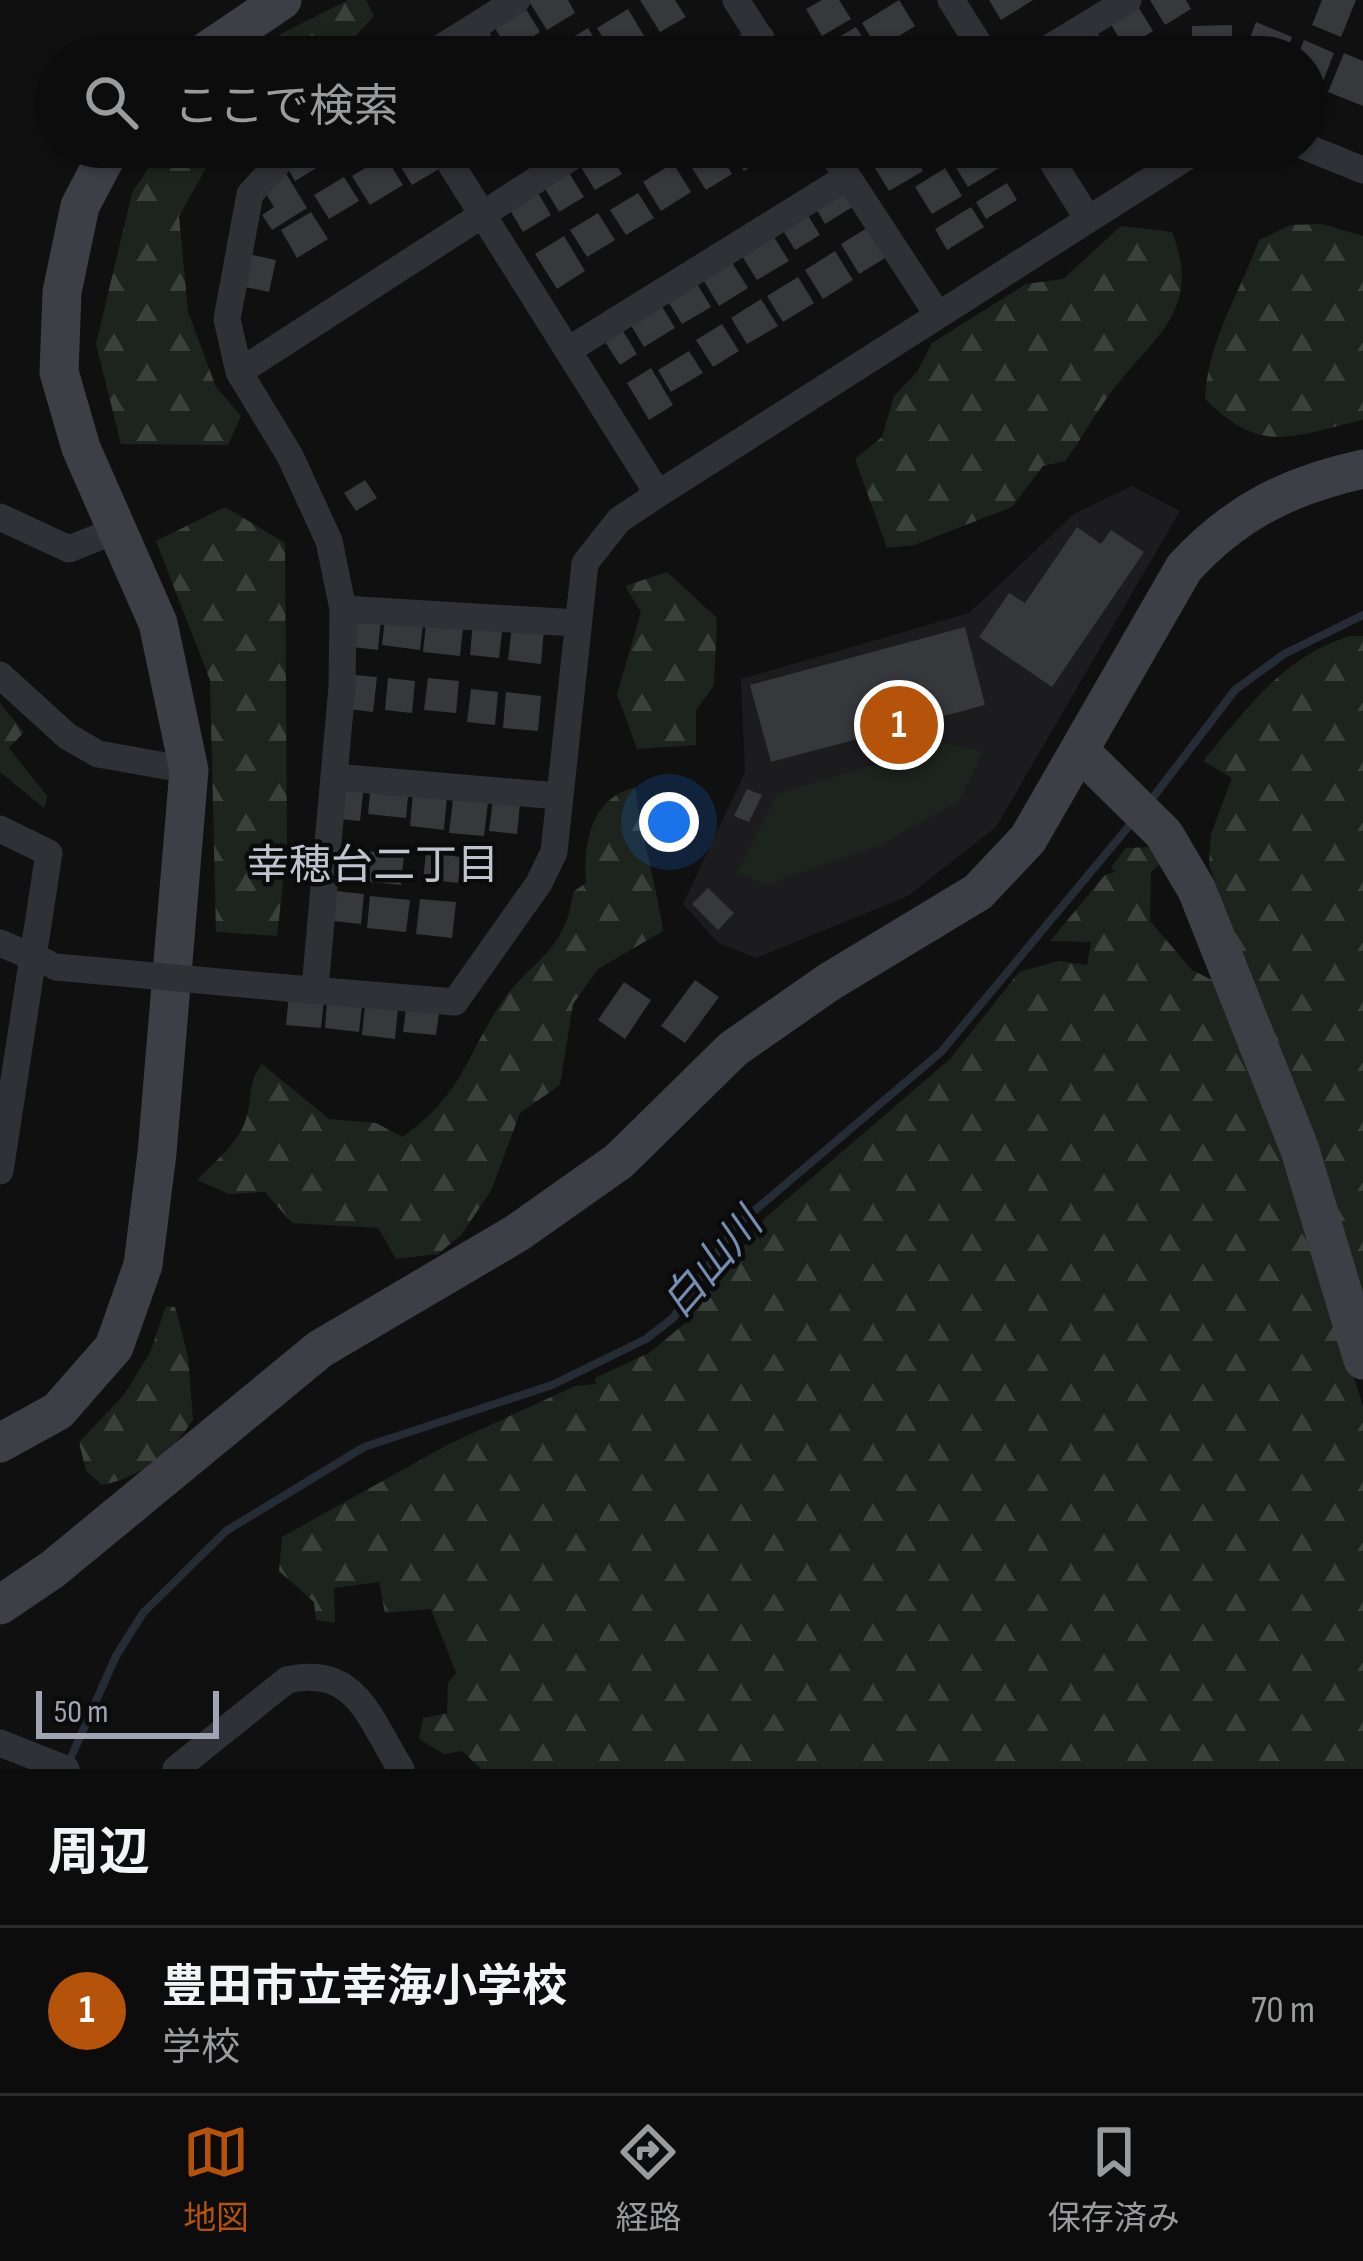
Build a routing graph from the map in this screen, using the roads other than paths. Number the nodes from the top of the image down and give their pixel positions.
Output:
1 (282, 0) edge
2 (517, 0) edge
3 (736, 0) edge
4 (950, 0) edge
5 (1128, 0) edge
6 (229, 36) edge
7 (459, 36) edge
8 (759, 36) edge
9 (973, 36) edge
10 (1069, 36) edge
11 (1327, 155) edge
12 (100, 168) edge
13 (273, 168) edge
14 (453, 168) edge
15 (553, 168) edge
16 (841, 168) edge
17 (1056, 168) edge
18 (1169, 168) edge
19 (1363, 170) edge
20 (847, 177) junction
21 (481, 213) junction
22 (1088, 219) junction
23 (938, 315) junction
24 (570, 350) junction
25 (239, 372) junction
26 (1363, 469) edge
27 (658, 494) junction
28 (0, 517) edge
29 (114, 531) junction
30 (343, 609) junction
31 (577, 623) junction
32 (0, 675) edge
33 (1080, 751) junction
34 (188, 770) junction
35 (334, 777) junction
36 (558, 796) junction
37 (0, 829) edge
38 (0, 943) edge
39 (46, 963) junction
40 (301, 988) junction
41 (4, 1139) edge
42 (0, 1172) edge
43 (1363, 1360) edge
44 (0, 1443) edge
45 (0, 1605) edge
46 (0, 1743) edge
47 (54, 1764) edge
48 (176, 1769) edge
49 (401, 1769) edge

1 - 6 street
2 - 7 street
3 - 8 street
4 - 9 street
5 - 10 street
11 - 19 street
12 - 29 street
13 - 25 street
14 - 21 street
15 - 21 street
16 - 20 street
17 - 22 street
18 - 22 street
20 - 23 street
20 - 24 street
21 - 24 street
21 - 25 street
22 - 23 street
23 - 27 street
24 - 27 street
25 - 30 street
26 - 33 street
27 - 31 street
28 - 29 street
29 - 34 street
30 - 31 street
30 - 35 street
31 - 36 street
32 - 34 street
33 - 43 street
33 - 45 street
34 - 44 street
35 - 36 street
35 - 40 street
36 - 40 street
37 - 39 street
38 - 39 street
39 - 40 street, bridge
39 - 41 street
41 - 42 street
46 - 47 street
48 - 49 street

